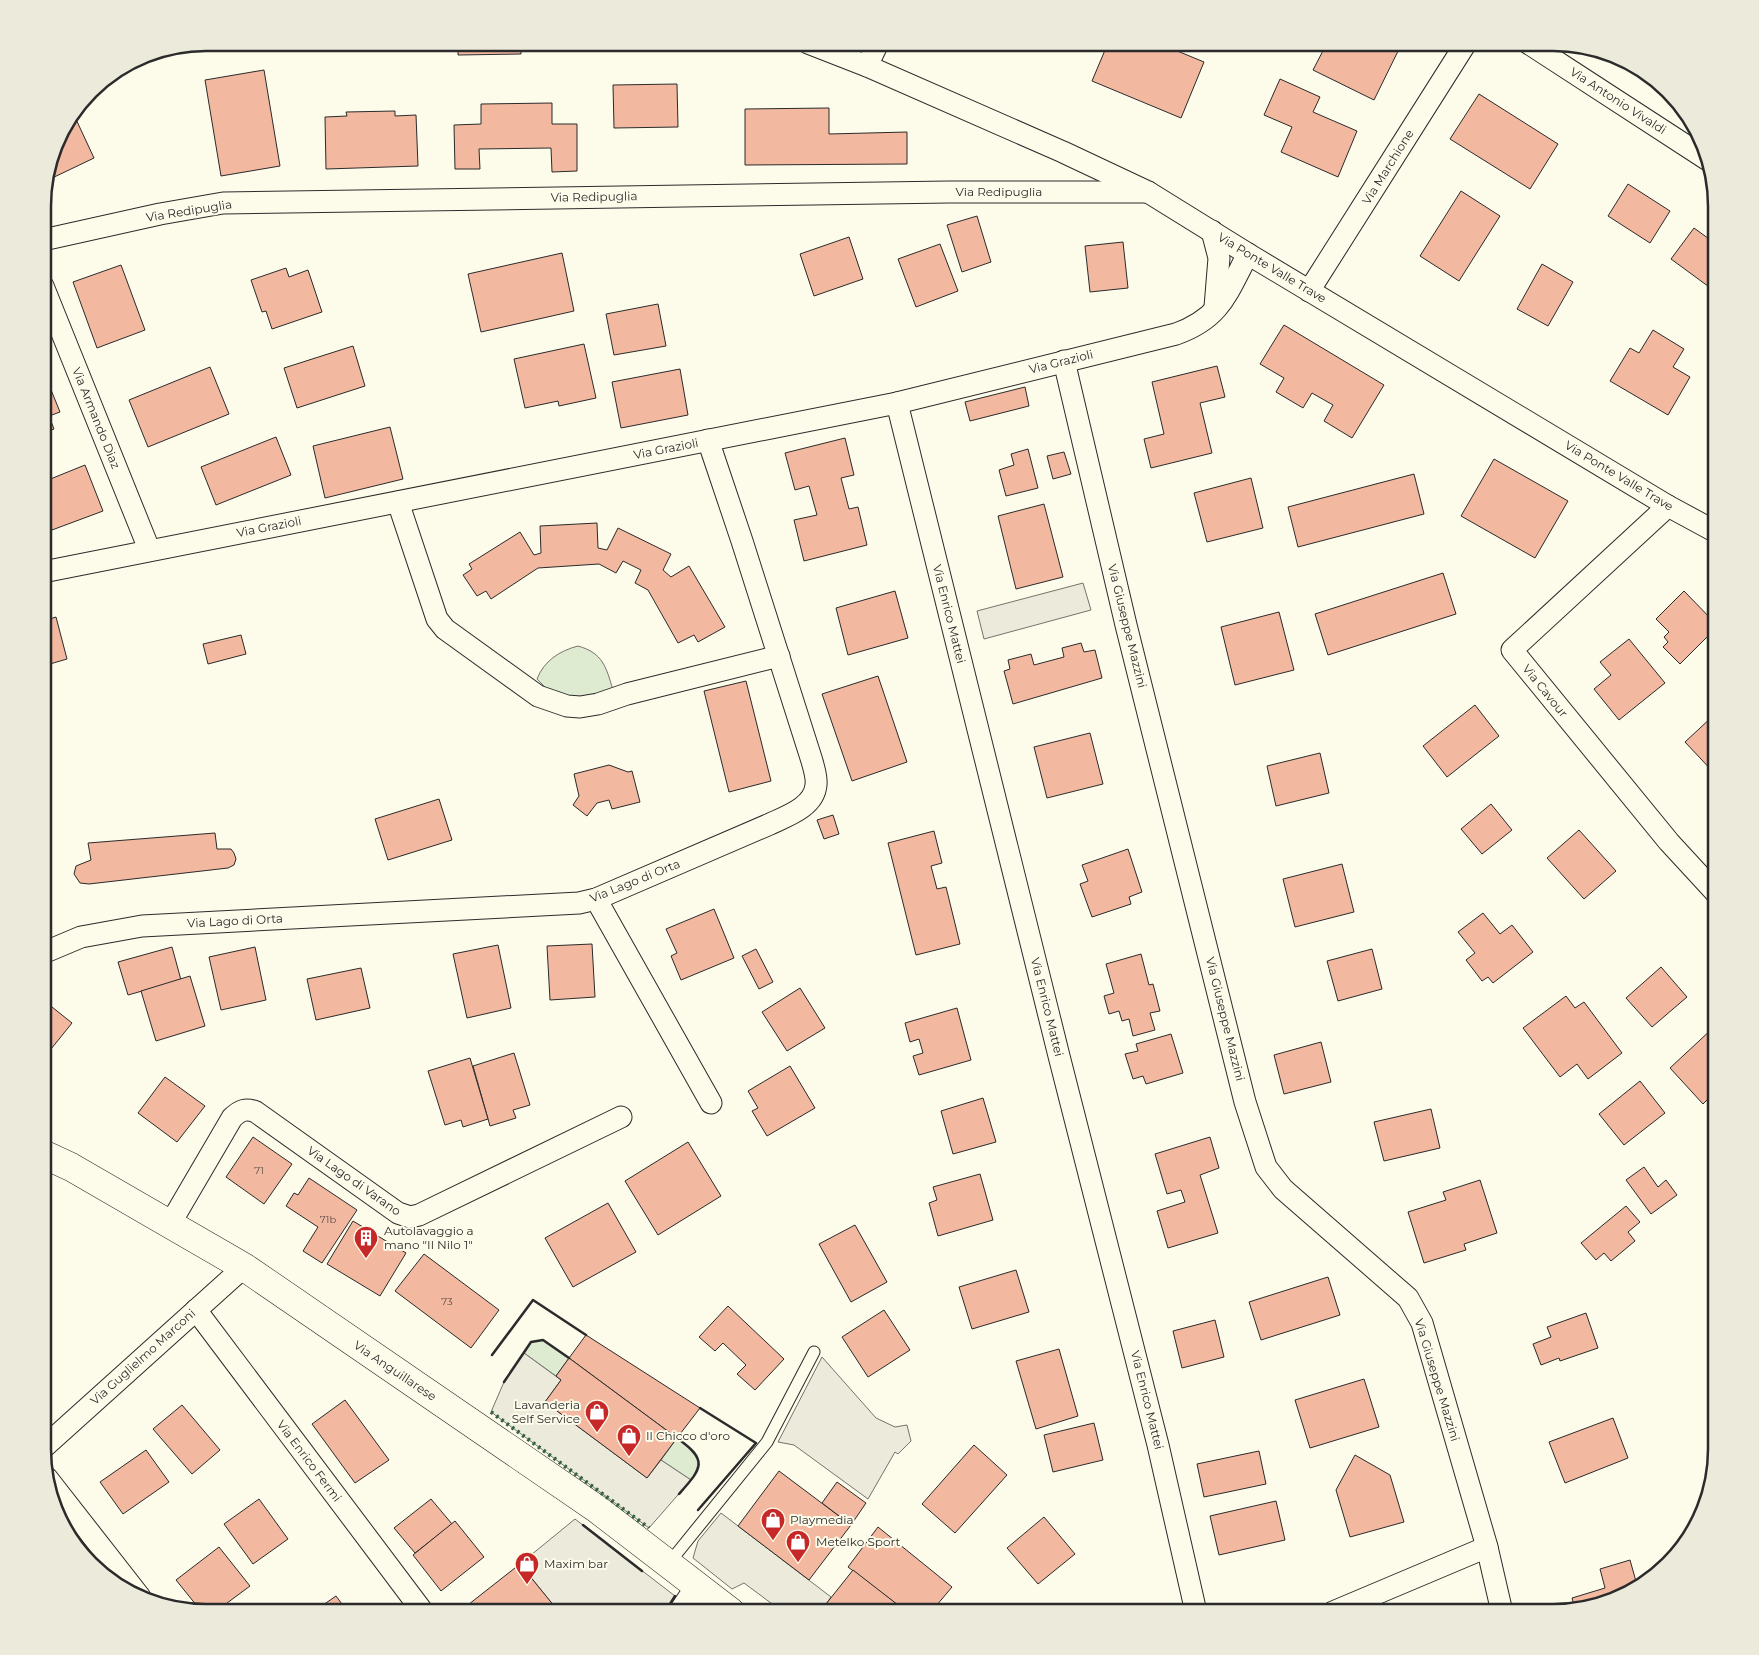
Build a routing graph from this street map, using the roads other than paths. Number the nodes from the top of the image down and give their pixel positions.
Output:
1 (829, 51) edge
2 (874, 51) edge
3 (1461, 51) edge
4 (1540, 51) edge
5 (867, 66) junction
6 (1699, 154) edge
7 (1148, 192) junction
8 (1212, 231) junction
9 (52, 238) edge
10 (1248, 254) junction
11 (1309, 291) junction
12 (52, 308) edge
13 (1215, 312) junction
14 (1064, 362) junction
15 (897, 402) junction
16 (708, 440) junction
17 (398, 502) junction
18 (1668, 506) junction
19 (1707, 527) edge
20 (149, 549) junction
21 (52, 570) edge
22 (779, 656) junction
23 (1708, 884) edge
24 (596, 899) junction
25 (52, 949) edge
26 (711, 1103) dead end
27 (621, 1117) dead end
28 (52, 1158) edge
29 (170, 1224) junction
30 (244, 1267) junction
31 (196, 1310) junction
32 (814, 1352) dead end
33 (52, 1440) edge
34 (58, 1492) edge
35 (1487, 1547) junction
36 (669, 1563) junction
37 (129, 1583) edge
38 (696, 1586) junction
39 (417, 1604) edge
40 (684, 1604) edge
41 (720, 1604) edge
42 (1194, 1604) edge
43 (1352, 1604) edge
44 (1500, 1604) edge

1 - 5 street, Via Ponte Valle Trave
2 - 5 street
3 - 11 street, Via Marchione
4 - 6 street, Via Antonio Vivaldi
5 - 7 street, Via Ponte Valle Trave
7 - 8 street, Via Ponte Valle Trave
7 - 9 street, Via Redipuglia
8 - 10 street, Via Ponte Valle Trave
8 - 13 street
10 - 11 street, Via Ponte Valle Trave
10 - 13 street, Via Grazioli
11 - 18 street, Via Ponte Valle Trave
12 - 20 street, Via Armando Diaz
13 - 14 street, Via Grazioli
14 - 15 street, Via Grazioli
14 - 35 street, Via Giuseppe Mazzini
15 - 16 street, Via Grazioli
15 - 42 street, Via Enrico Mattei
16 - 17 street, Via Grazioli
16 - 22 street, Via Lago di Orta
17 - 20 street, Via Grazioli
17 - 22 street
18 - 19 street, Via Ponte Valle Trave
18 - 23 street, Via Cavour
20 - 21 street, Via Grazioli
22 - 24 street, Via Lago di Orta
24 - 25 street, Via Lago di Orta
24 - 26 street
27 - 29 street, Via Lago di Varano
28 - 29 main road, Via Anguillarese
29 - 30 main road, Via Anguillarese
30 - 31 street, Via Guglielmo Marconi
30 - 36 main road, Via Anguillarese
31 - 33 street, Via Guglielmo Marconi
31 - 39 street, Via Enrico Fermi
32 - 36 lane
34 - 37 street
35 - 43 street
35 - 44 street, Via Giuseppe Mazzini
36 - 38 main road, Via Anguillarese
38 - 40 street
38 - 41 main road, Via Anguillarese

